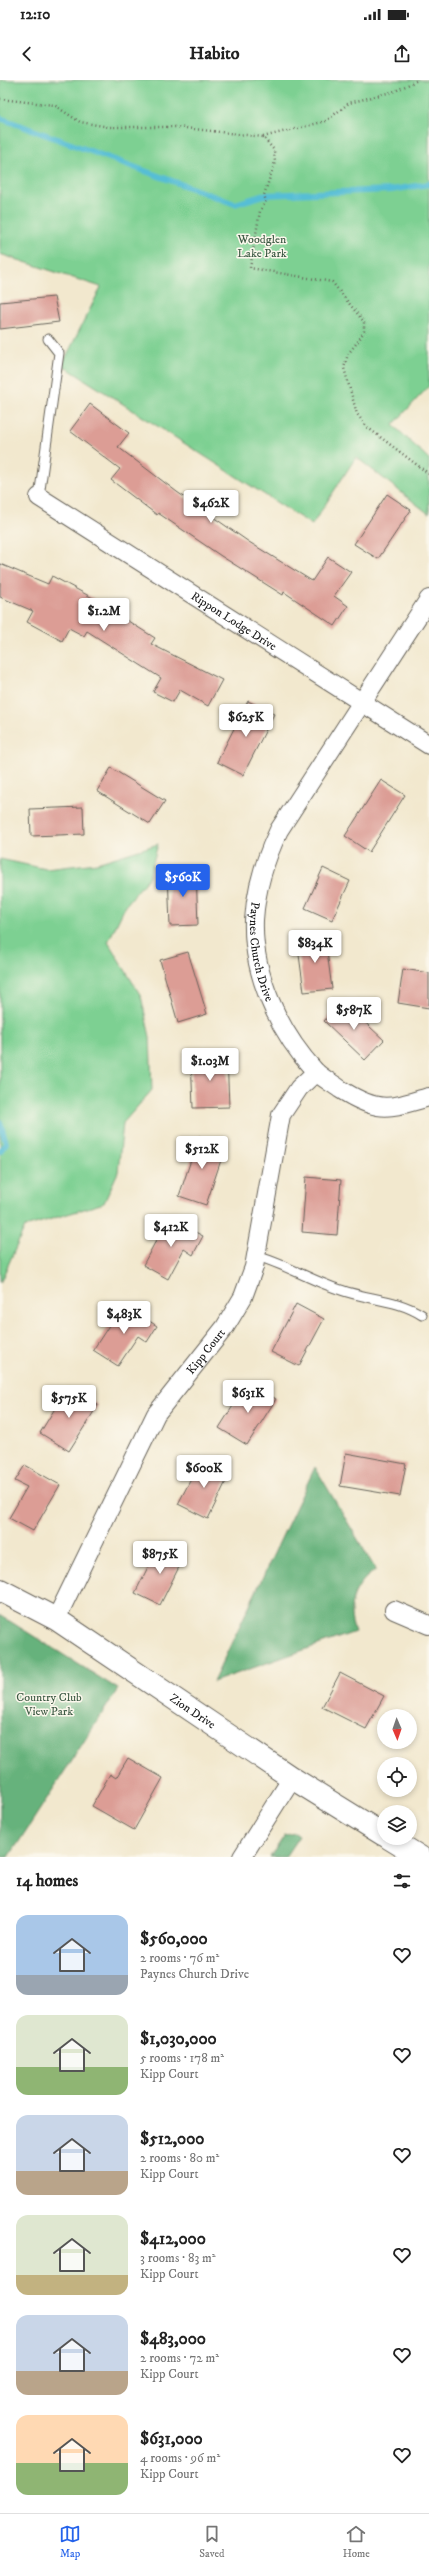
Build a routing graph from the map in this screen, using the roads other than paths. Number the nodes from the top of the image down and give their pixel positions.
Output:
1 (48, 339) dead end
2 (39, 497) joint
3 (429, 599) edge
4 (363, 702) junction
5 (429, 745) edge
6 (316, 1072) junction
7 (429, 1097) edge
8 (256, 1256) junction
9 (422, 1315) dead end
10 (0, 1590) edge
11 (394, 1610) dead end
12 (56, 1619) junction
13 (429, 1625) edge
14 (292, 1778) junction
15 (377, 1831) edge
16 (400, 1845) edge
17 (242, 1857) edge
18 (420, 1857) edge

1 - 2 lane
2 - 4 street, Rippon Lodge Drive
3 - 4 street, Paynes Church Drive
4 - 5 street, Rippon Lodge Drive
4 - 6 street, Paynes Church Drive
6 - 7 street, Paynes Church Drive
6 - 8 street, Kipp Court
8 - 9 lane
8 - 12 street, Kipp Court
10 - 12 main road, Zion Drive
11 - 13 street
12 - 14 main road, Zion Drive
14 - 15 main road, Zion Drive
14 - 17 street
16 - 18 main road

